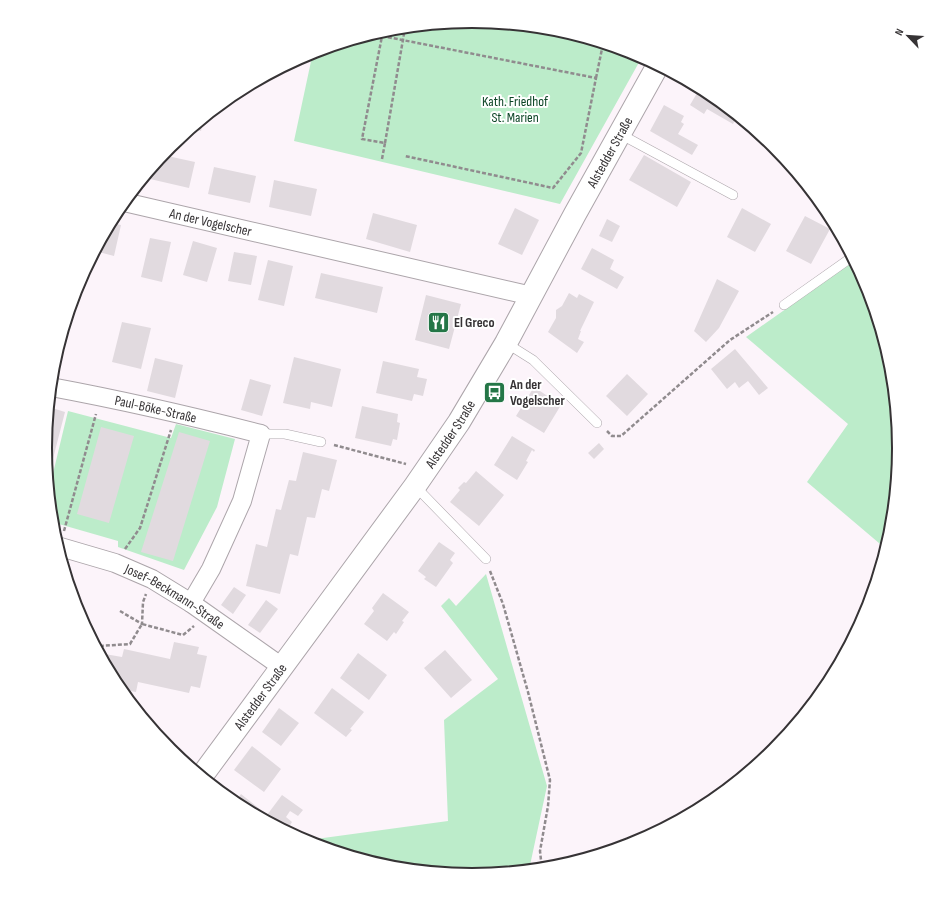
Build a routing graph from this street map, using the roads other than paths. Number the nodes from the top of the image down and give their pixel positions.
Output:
1 (656, 70) edge
2 (620, 134) junction
3 (733, 195) dead end
4 (130, 203) edge
5 (848, 261) edge
6 (532, 296) junction
7 (784, 305) road end
8 (506, 343) junction
9 (56, 388) edge
10 (597, 423) road end
11 (261, 434) junction
12 (321, 442) road end
13 (420, 477) junction
14 (64, 547) edge
15 (486, 559) road end
16 (191, 603) junction
17 (282, 667) junction
18 (204, 773) edge

1 - 2 street, Alstedder Straße
2 - 3 lane
2 - 6 street, Alstedder Straße
4 - 6 street, An der Vogelscher
5 - 7 lane
6 - 8 street, Alstedder Straße
8 - 10 lane
8 - 13 street, Alstedder Straße
9 - 11 street, Paul-Böke-Straße
11 - 12 lane
11 - 16 street
13 - 15 lane
13 - 17 street, Alstedder Straße
14 - 16 street, Josef-Beckmann-Straße
16 - 17 street, Josef-Beckmann-Straße
17 - 18 street, Alstedder Straße

